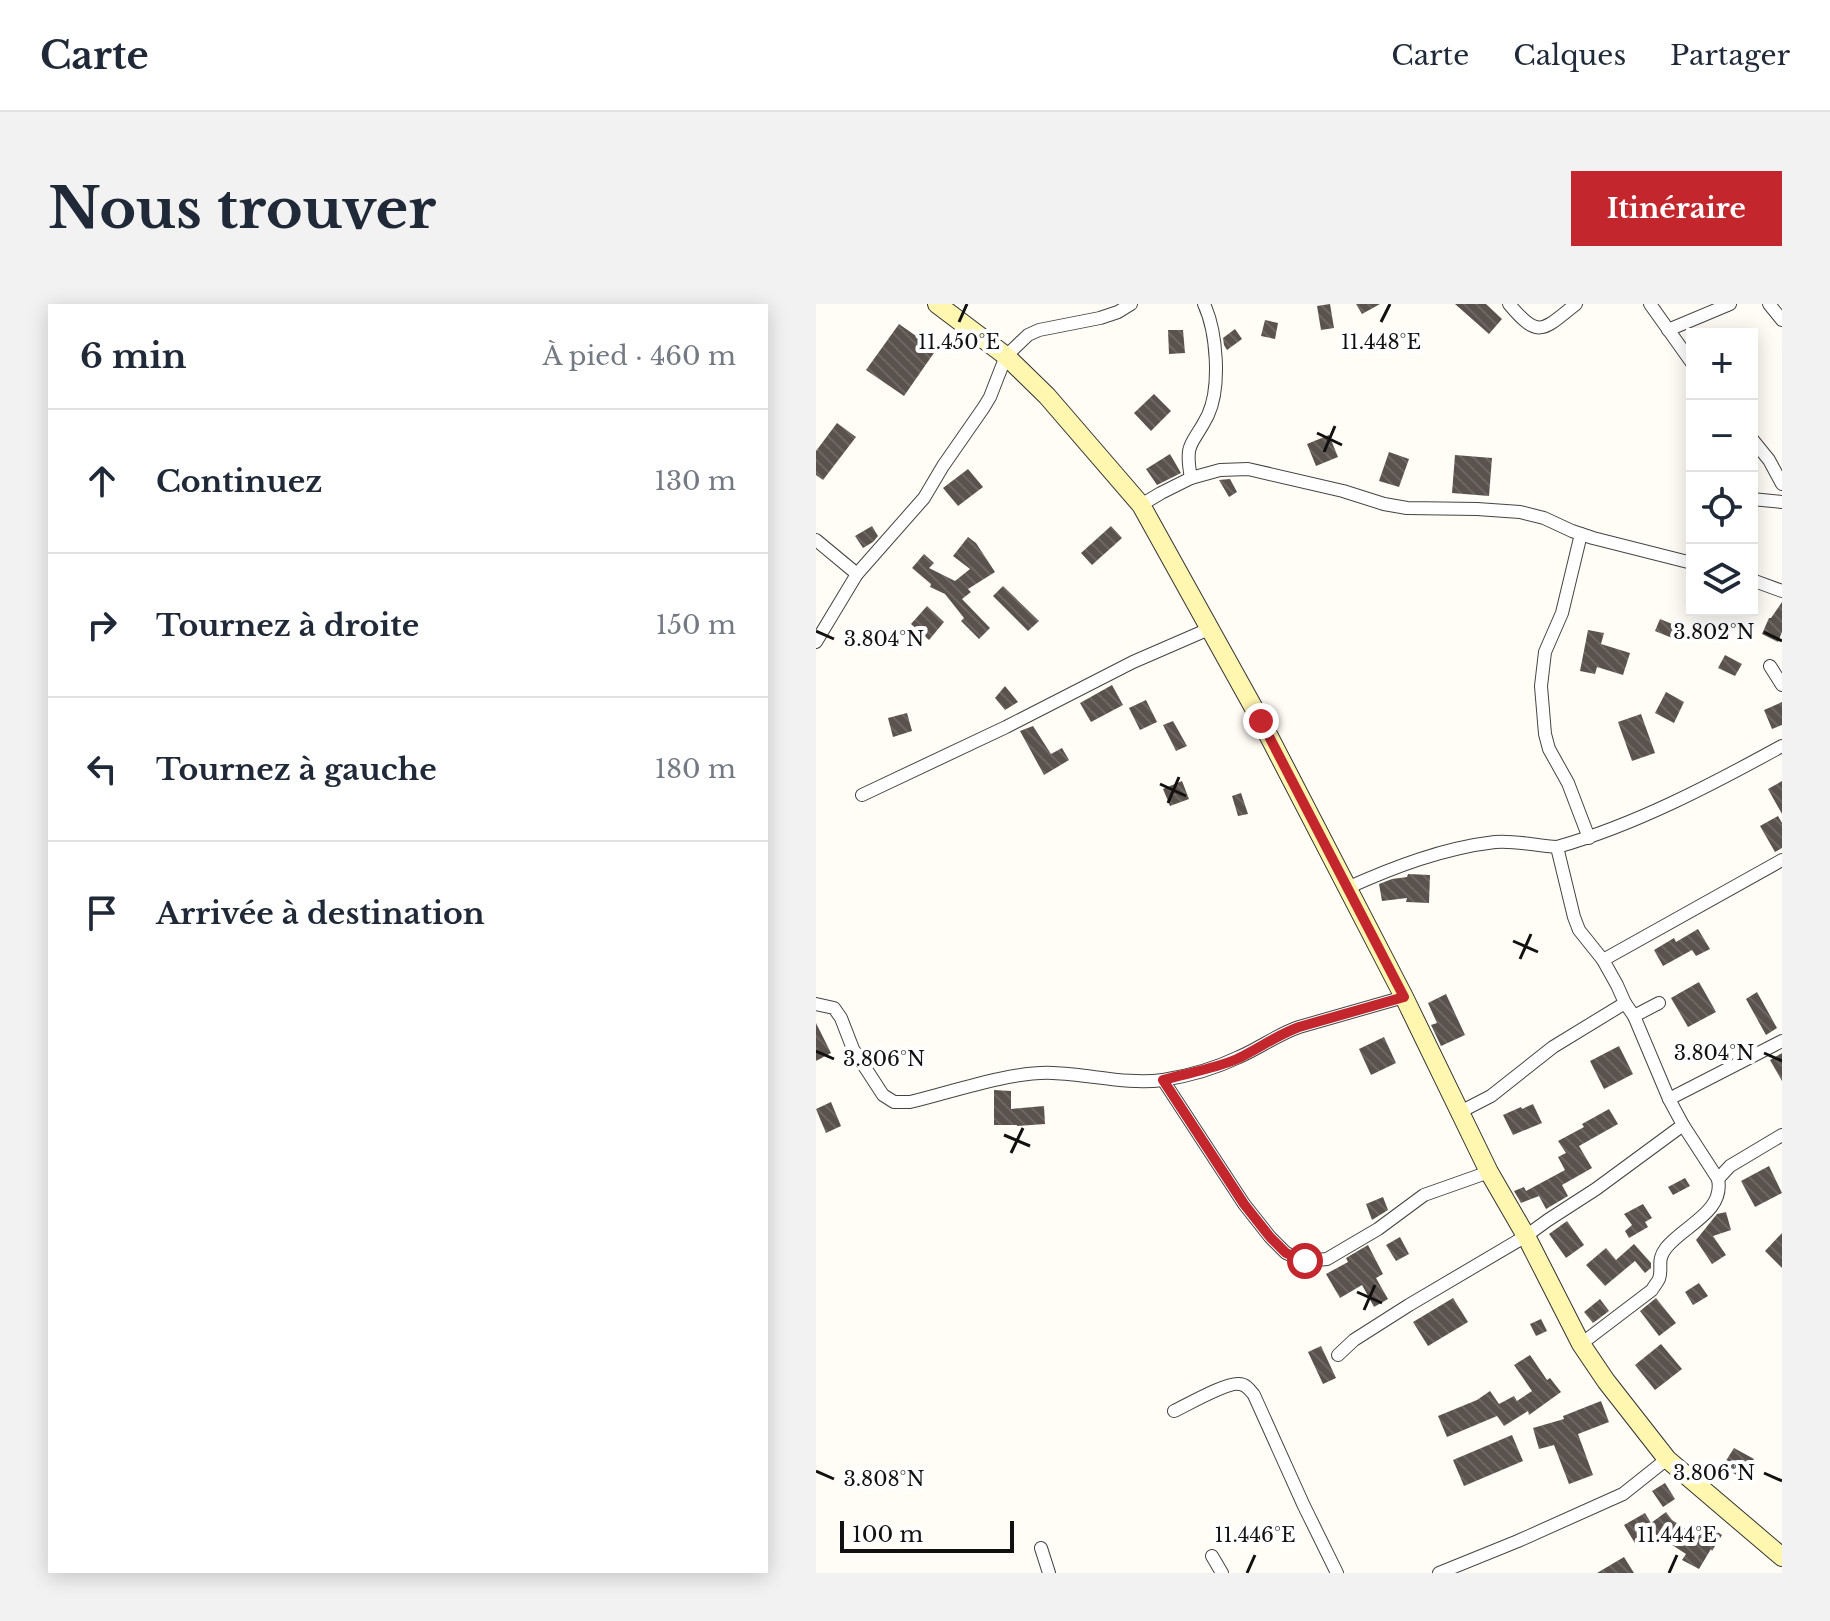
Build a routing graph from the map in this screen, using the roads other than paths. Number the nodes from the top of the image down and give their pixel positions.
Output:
1 (937, 304) edge
2 (1131, 304) edge
3 (1204, 304) edge
4 (1509, 304) edge
5 (1576, 304) edge
6 (1650, 304) edge
7 (1730, 304) edge
8 (1769, 304) edge
9 (1782, 320) edge
10 (1668, 330) junction
11 (1686, 355) edge
12 (1006, 356) junction
13 (1758, 446) edge
14 (1191, 478) junction
15 (1782, 484) edge
16 (1758, 500) edge
17 (1782, 502) edge
18 (1141, 505) junction
19 (1581, 534) junction
20 (816, 540) edge
21 (1686, 561) edge
22 (857, 574) junction
23 (1758, 582) edge
24 (1782, 591) edge
25 (1209, 629) junction
26 (816, 642) edge
27 (1770, 666) dead end
28 (1782, 685) edge
29 (1782, 746) edge
30 (862, 795) dead end
31 (1589, 838) junction
32 (1557, 847) junction
33 (1782, 860) edge
34 (1347, 888) junction
35 (1603, 960) junction
36 (1404, 997) junction
37 (1625, 1003) junction
38 (1659, 1003) dead end
39 (816, 1004) edge
40 (1634, 1016) junction
41 (1782, 1041) edge
42 (1163, 1080) junction
43 (1669, 1099) junction
44 (1460, 1112) junction
45 (1683, 1125) junction
46 (1782, 1135) edge
47 (1489, 1172) junction
48 (1718, 1179) junction
49 (1526, 1236) junction
50 (1581, 1344) junction
51 (1338, 1355) dead end
52 (1174, 1411) dead end
53 (1667, 1459) junction
54 (1041, 1548) dead end
55 (1212, 1556) dead end
56 (1782, 1557) edge
57 (1049, 1573) edge
58 (1222, 1573) edge
59 (1337, 1573) edge
60 (1439, 1573) edge

1 - 12 street
2 - 12 street
3 - 14 street
4 - 5 street
6 - 10 street
7 - 10 street
8 - 9 street
10 - 11 street
12 - 18 street
12 - 22 street
13 - 15 street
14 - 18 street
14 - 19 street
16 - 17 street
18 - 25 street
19 - 21 street
19 - 31 street
20 - 22 street
22 - 26 street
23 - 24 street
25 - 30 street
25 - 34 street
27 - 28 street
29 - 31 street
31 - 32 street
32 - 34 street
32 - 35 street
33 - 35 street
34 - 36 street
35 - 37 street
36 - 42 street
36 - 44 street
37 - 40 street
37 - 44 street
38 - 40 street
39 - 42 street
40 - 43 street
41 - 43 street
42 - 47 street
43 - 45 street
44 - 47 street
45 - 48 street
45 - 49 street
46 - 48 street
47 - 49 street
48 - 50 street
49 - 50 street
49 - 51 street
50 - 53 street
52 - 59 street
53 - 56 street
53 - 60 street
54 - 57 street
55 - 58 street

